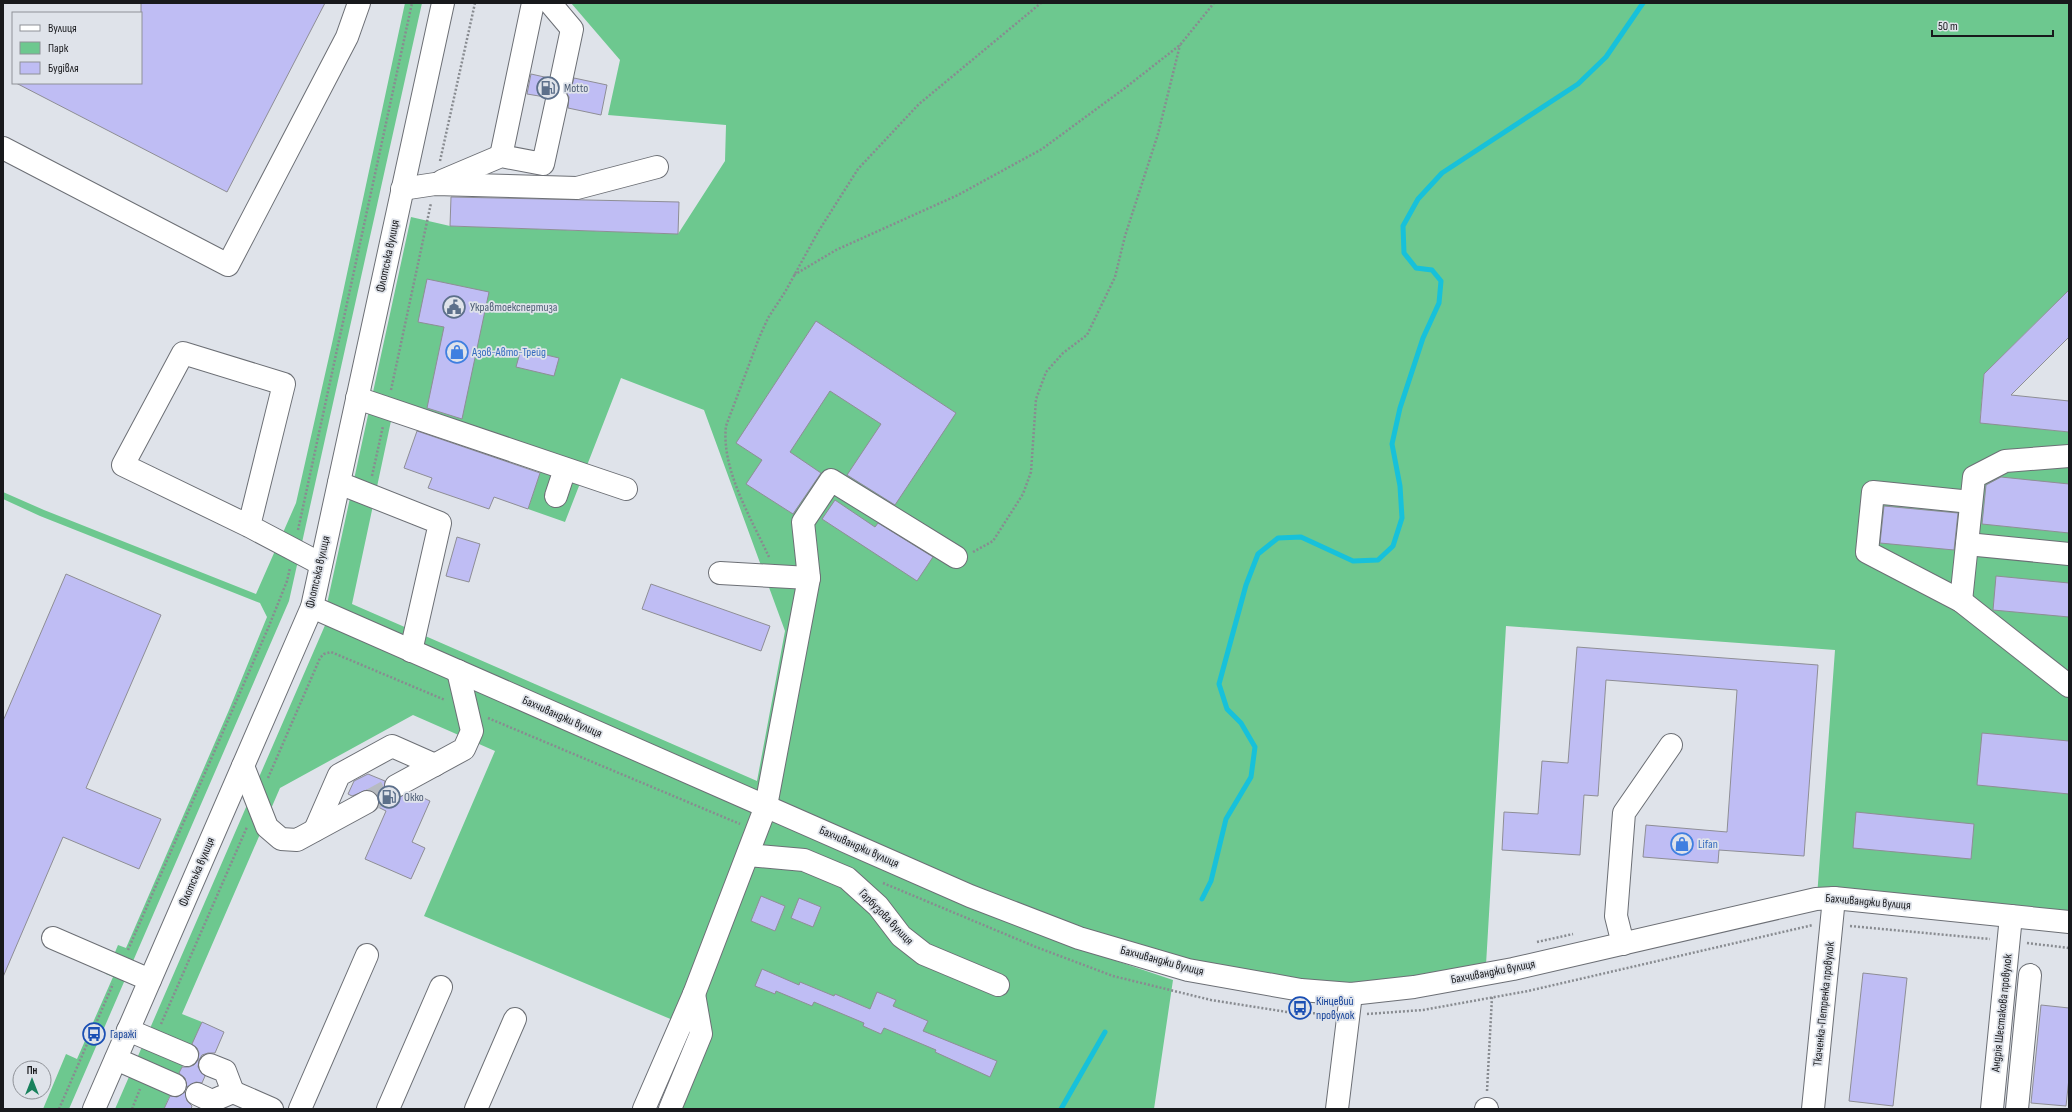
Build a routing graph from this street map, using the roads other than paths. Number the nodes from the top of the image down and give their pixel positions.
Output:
1 (359, 3) edge
2 (442, 3) edge
3 (533, 3) edge
4 (550, 3) edge
5 (3, 148) edge
6 (501, 156) junction
7 (657, 166) dead end
8 (435, 184) junction
9 (402, 189) junction
10 (357, 398) junction
11 (2069, 456) edge
12 (565, 469) junction
13 (339, 483) junction
14 (626, 489) dead end
15 (556, 496) dead end
16 (1971, 502) junction
17 (249, 526) junction
18 (1967, 544) junction
19 (2069, 554) edge
20 (956, 557) road end
21 (321, 564) junction
22 (720, 573) dead end
23 (809, 578) junction
24 (1960, 602) junction
25 (312, 607) junction
26 (411, 651) junction
27 (458, 671) junction
28 (2069, 686) edge
29 (1671, 745) dead end
30 (435, 765) junction
31 (243, 766) junction
32 (396, 786) tunnel mouth
33 (367, 802) tunnel mouth
34 (766, 806) junction
35 (315, 830) junction
36 (748, 855) junction
37 (1834, 898) junction
38 (2012, 916) junction
39 (2069, 922) edge
40 (53, 938) dead end
41 (1623, 944) junction
42 (367, 955) dead end
43 (2030, 975) dead end
44 (150, 980) junction
45 (998, 985) dead end
46 (441, 987) dead end
47 (694, 994) junction
48 (1349, 1004) junction
49 (515, 1019) dead end
50 (128, 1030) junction
51 (187, 1055) dead end
52 (116, 1059) junction
53 (210, 1065) dead end
54 (1995, 1073) junction
55 (2020, 1075) junction
56 (175, 1085) dead end
57 (233, 1092) junction
58 (197, 1094) dead end
59 (94, 1109) edge
60 (272, 1109) edge
61 (300, 1109) edge
62 (388, 1109) edge
63 (476, 1109) edge
64 (644, 1109) edge
65 (671, 1109) edge
66 (1337, 1109) edge
67 (1813, 1109) edge
68 (1992, 1109) edge
69 (2017, 1109) edge

1 - 5 street
2 - 9 street, Флотська вулиця
3 - 6 street
4 - 6 street
6 - 8 street
7 - 8 street
8 - 9 street
9 - 10 street, Флотська вулиця
10 - 12 street
10 - 13 street, Флотська вулиця
11 - 16 street
12 - 14 street
12 - 15 street
13 - 21 street, Флотська вулиця
13 - 26 street
16 - 18 street
16 - 24 street
17 - 17 street
17 - 21 street
18 - 19 street
18 - 24 street
20 - 23 street
21 - 25 street, Флотська вулиця
22 - 23 street
23 - 34 street
24 - 28 street
25 - 26 street, Бахчиванджи вулиця
25 - 31 street, Флотська вулиця
26 - 27 street, Бахчиванджи вулиця
27 - 30 street
27 - 34 street, Бахчиванджи вулиця
29 - 41 street
30 - 32 street
30 - 35 street
31 - 35 street
31 - 44 street, Флотська вулиця
33 - 35 street
34 - 36 street
34 - 48 street, Бахчиванджи вулиця
36 - 45 street, Гарбузова вулиця
36 - 47 street
37 - 38 street, Бахчиванджи вулиця
37 - 41 street, Бахчиванджи вулиця
37 - 67 street, Ткаченка-Петренка провулок
38 - 39 street, Бахчиванджи вулиця
38 - 54 street, Андрія Шестакова провулок
40 - 44 street
41 - 48 street, Бахчиванджи вулиця
42 - 61 street
43 - 55 street
44 - 50 street, Флотська вулиця
46 - 62 street
47 - 64 street
47 - 65 street
48 - 66 street
49 - 63 street
50 - 51 street
50 - 52 street, Флотська вулиця
52 - 56 street
52 - 59 street, Флотська вулиця
53 - 57 street
54 - 55 street
54 - 68 street, Андрія Шестакова провулок
55 - 69 street
57 - 58 street
57 - 60 street

